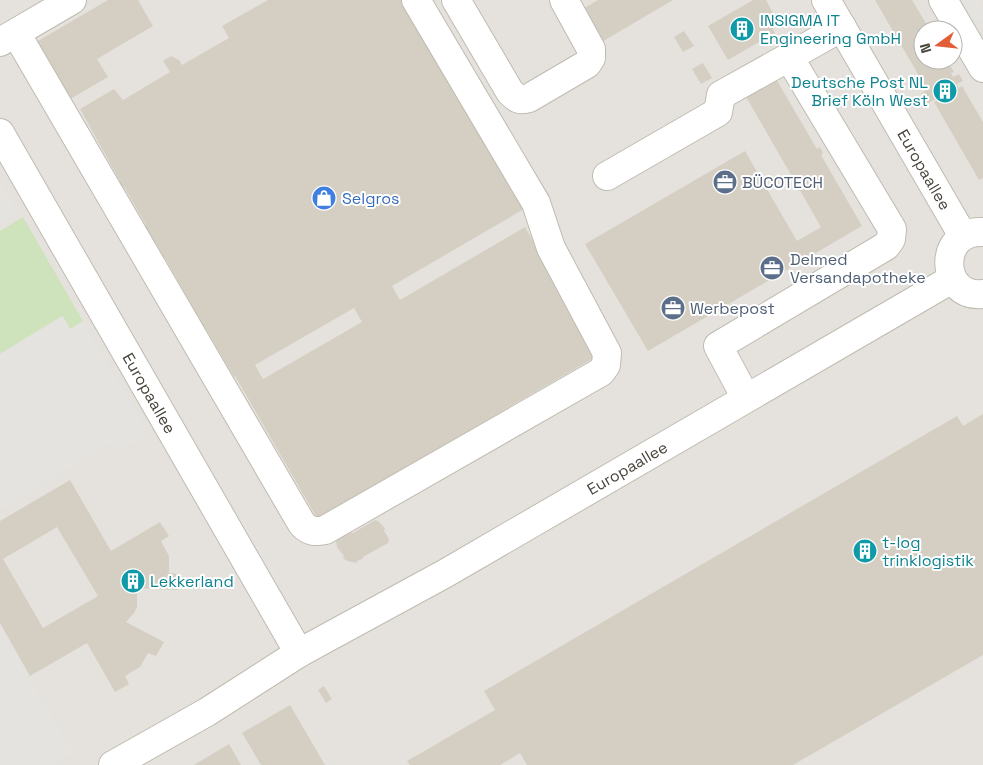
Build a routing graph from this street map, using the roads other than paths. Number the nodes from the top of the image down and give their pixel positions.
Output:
1 (72, 0) edge
2 (416, 0) edge
3 (456, 0) edge
4 (564, 0) edge
5 (826, 0) edge
6 (943, 0) edge
7 (842, 27) junction
8 (8, 37) edge
9 (789, 57) junction
10 (983, 68) edge
11 (0, 133) edge
12 (607, 176) dead end
13 (973, 234) edge
14 (952, 279) junction
15 (983, 294) edge
16 (746, 398) junction
17 (299, 653) junction
18 (113, 765) edge

1 - 8 street
2 - 8 street
3 - 4 street
5 - 7 street, Europaallee
6 - 10 street
7 - 9 street
7 - 13 street, Europaallee
9 - 12 street
9 - 16 street
11 - 17 street, Europaallee
13 - 14 street, Europaallee
14 - 15 street
14 - 16 street, Europaallee
16 - 17 street, Europaallee
17 - 18 street, Europaallee

